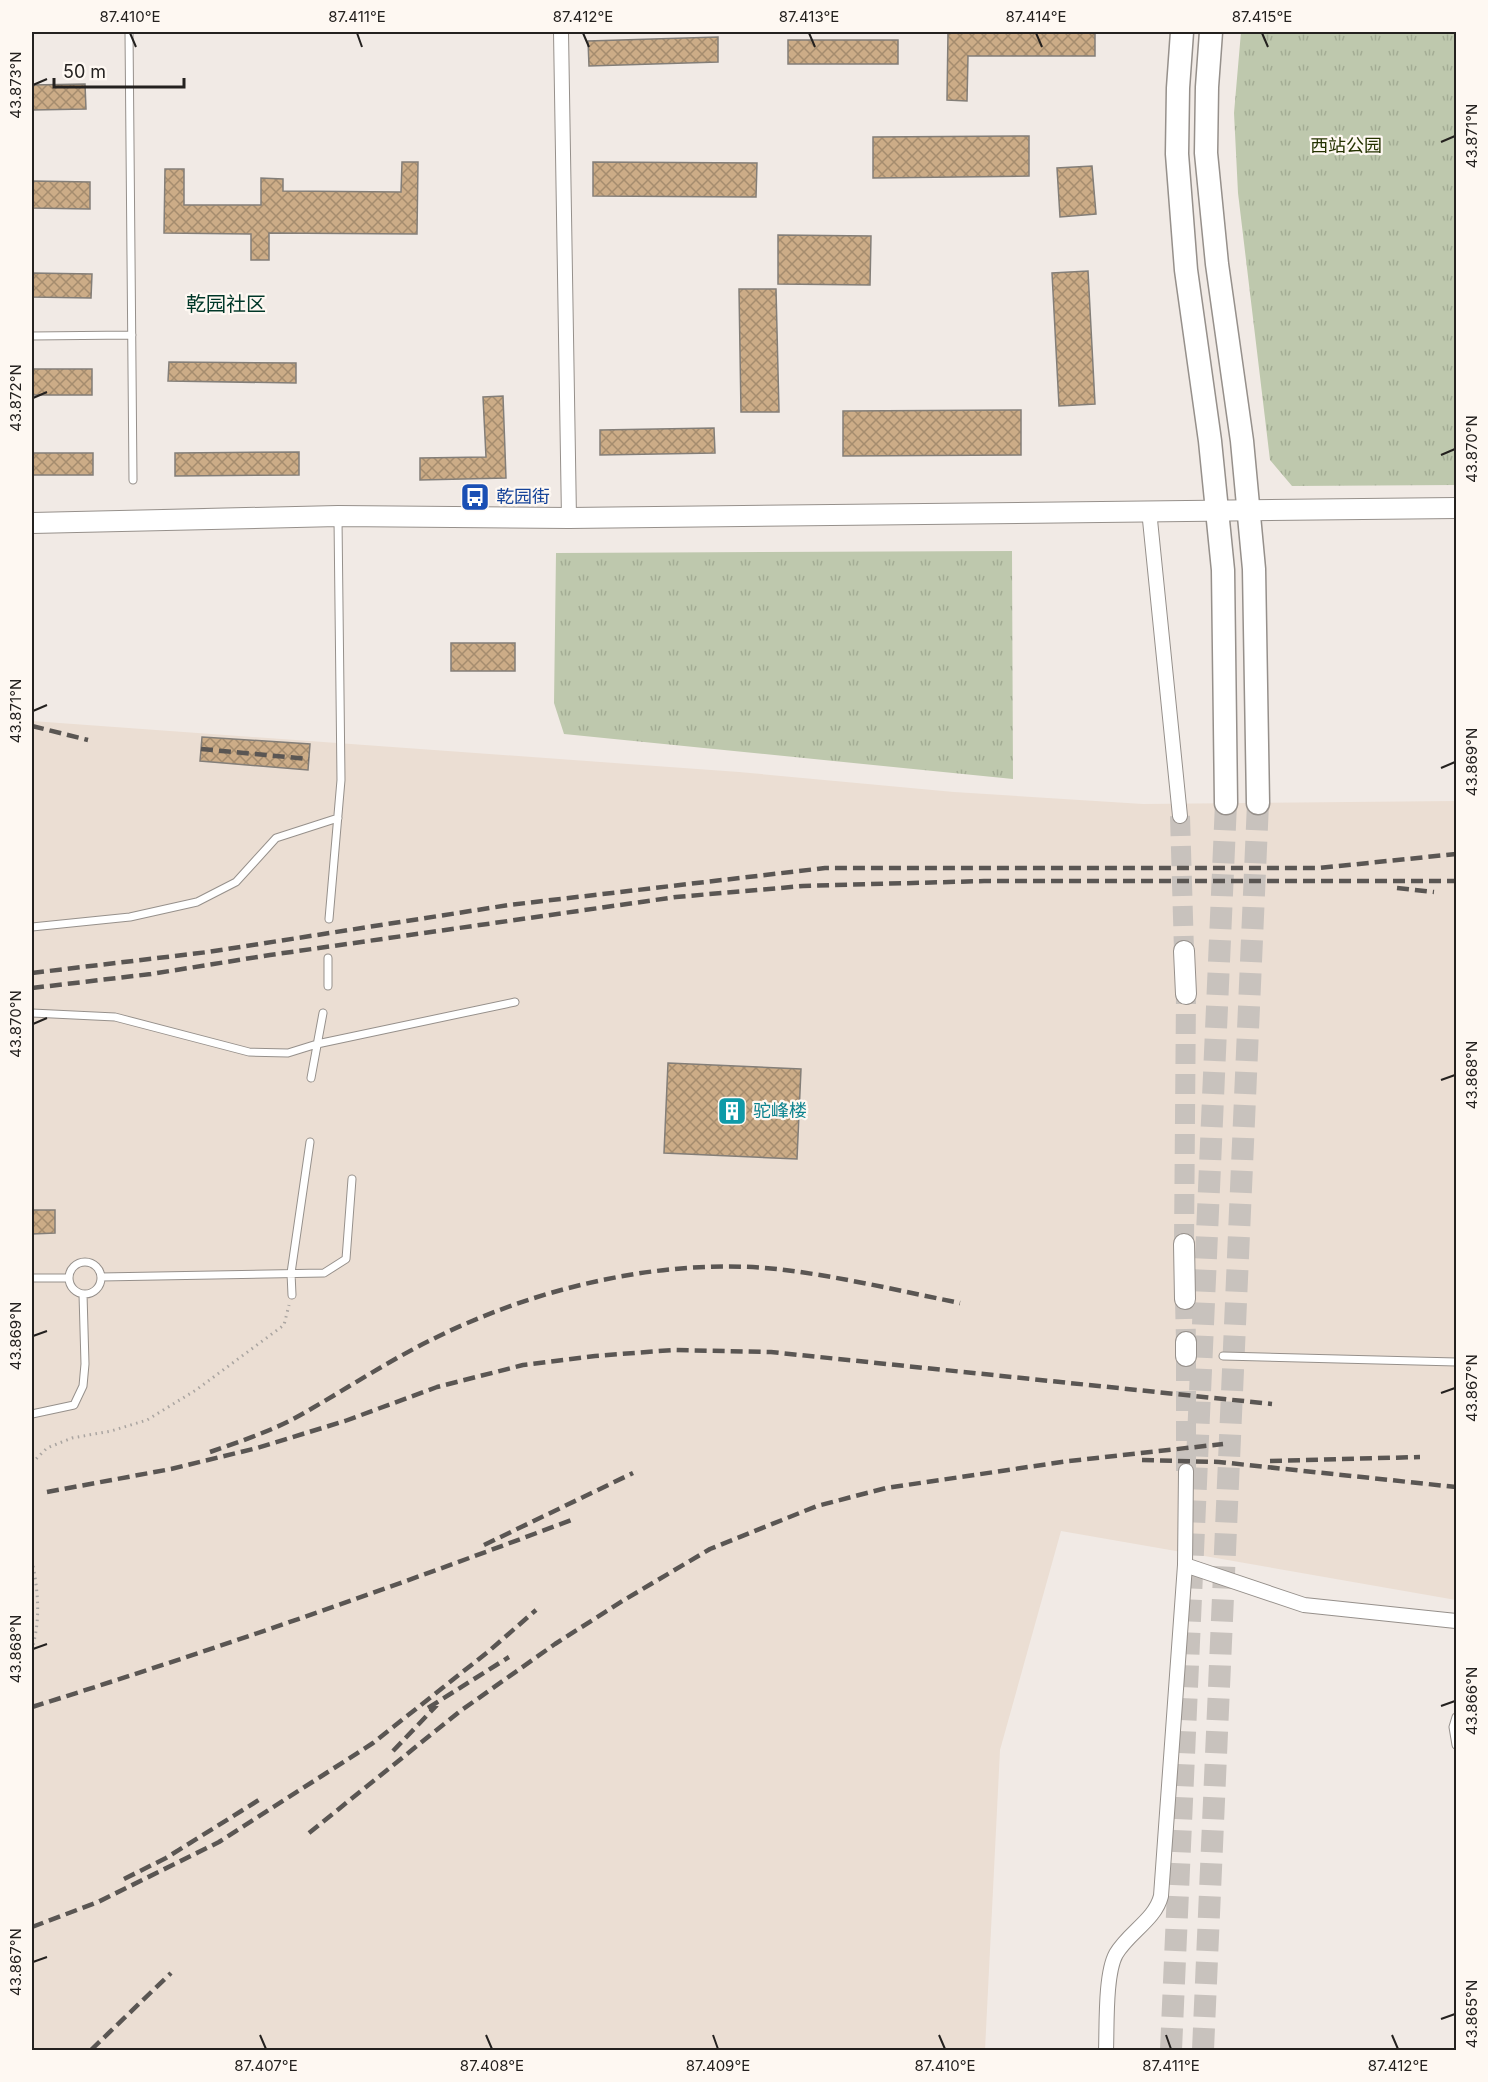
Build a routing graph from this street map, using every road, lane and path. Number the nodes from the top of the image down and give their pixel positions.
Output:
1 (129, 32) edge
2 (561, 32) edge
3 (1182, 32) edge
4 (1211, 32) edge
5 (132, 335) junction
6 (32, 336) edge
7 (133, 480) dead end
8 (1456, 508) edge
9 (1149, 510) junction
10 (1217, 510) junction
11 (1248, 510) junction
12 (338, 516) junction
13 (569, 518) junction
14 (32, 523) edge
15 (1226, 803) tunnel mouth
16 (1258, 803) tunnel mouth
17 (1180, 816) tunnel mouth
18 (338, 818) junction
19 (329, 919) dead end
20 (32, 927) edge
21 (1184, 951) tunnel mouth
22 (328, 958) dead end
23 (328, 986) dead end
24 (1186, 994) tunnel mouth
25 (515, 1002) dead end
26 (32, 1013) edge
27 (323, 1013) dead end
28 (317, 1044) junction
29 (311, 1078) dead end
30 (310, 1142) dead end
31 (352, 1179) dead end
32 (1184, 1244) tunnel mouth
33 (291, 1273) junction
34 (101, 1277) junction
35 (32, 1278) edge
36 (69, 1278) junction
37 (82, 1294) junction
38 (292, 1294) joint
39 (1185, 1299) tunnel mouth
40 (1223, 1356) dead end
41 (1456, 1362) edge
42 (32, 1414) edge
43 (32, 1463) edge
44 (1186, 1471) tunnel mouth
45 (32, 1560) edge
46 (1185, 1565) junction
47 (1456, 1621) edge
48 (32, 1649) edge
49 (1456, 1717) edge
50 (1456, 1745) edge
51 (1106, 2050) edge

1 - 5 lane
2 - 13 street
3 - 10 main road
4 - 11 main road
5 - 6 lane
5 - 7 lane
8 - 11 street
9 - 10 street
9 - 13 street
9 - 17 street
10 - 11 street
10 - 15 main road
11 - 16 main road
12 - 13 street
12 - 14 street
12 - 18 lane
18 - 19 lane
18 - 20 lane
21 - 24 street
22 - 23 lane
25 - 28 lane
26 - 28 lane
27 - 28 lane
28 - 29 lane
30 - 33 lane
31 - 33 lane
32 - 39 street
33 - 34 lane
33 - 38 lane
34 - 36 lane
34 - 37 lane
35 - 36 lane
36 - 37 lane
37 - 42 lane
38 - 43 path
40 - 41 lane
44 - 46 street
45 - 48 path
46 - 47 street
46 - 51 street
49 - 50 lane

